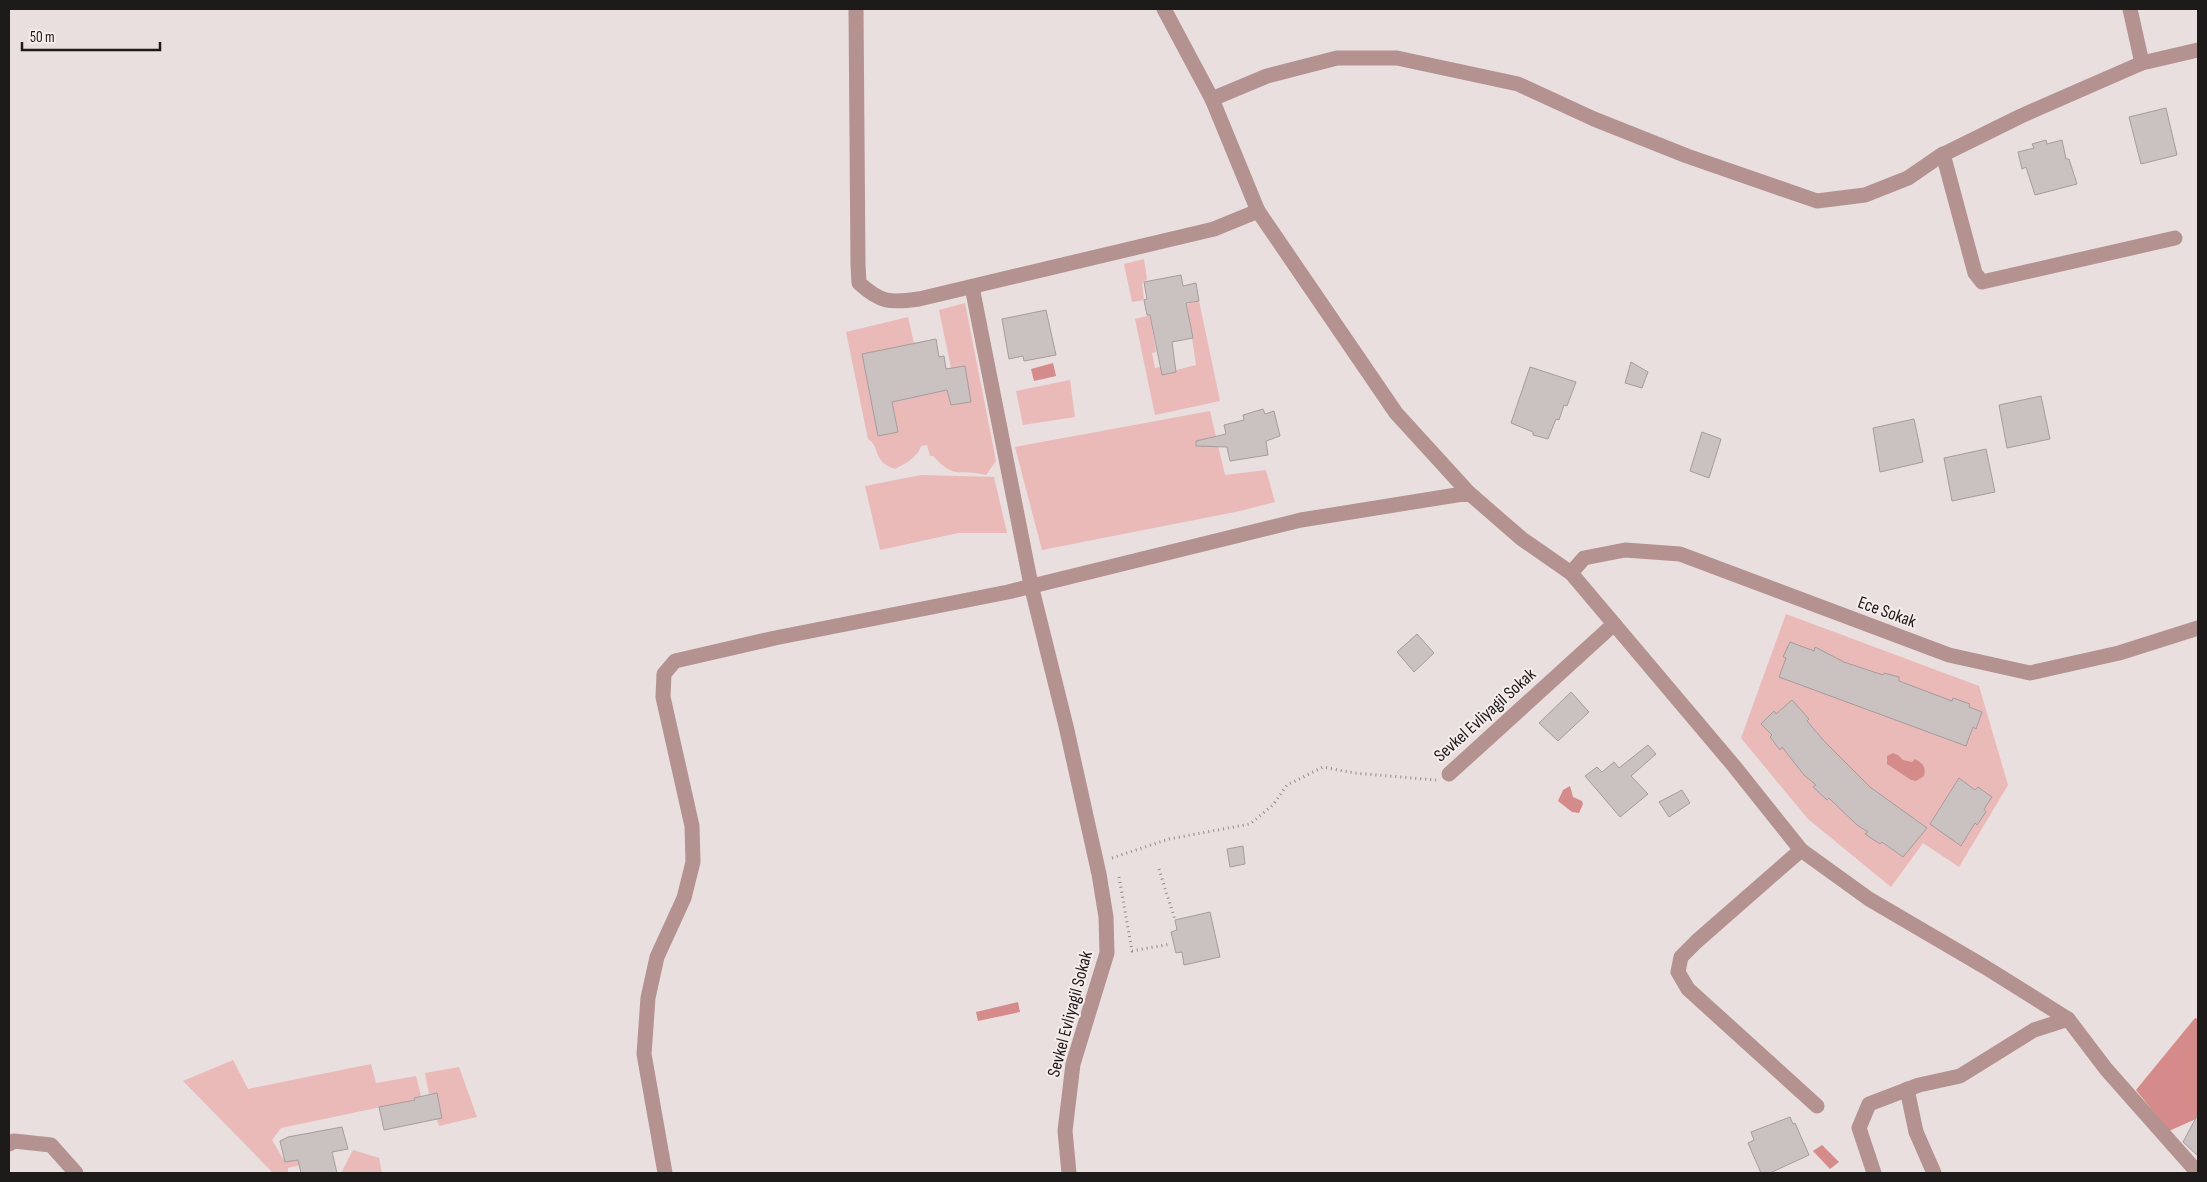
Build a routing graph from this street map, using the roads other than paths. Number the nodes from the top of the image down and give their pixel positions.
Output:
1 (856, 9) edge
2 (1164, 9) edge
3 (2130, 9) edge
4 (2198, 50) edge
5 (2142, 63) junction
6 (1212, 99) junction
7 (1943, 154) junction
8 (1258, 211) junction
9 (2175, 238) dead end
10 (972, 286) junction
11 (1469, 493) junction
12 (1571, 573) junction
13 (1031, 585) junction
14 (1614, 624) junction
15 (2198, 628) edge
16 (1450, 774) road end
17 (1801, 850) junction
18 (2068, 1019) junction
19 (1907, 1089) junction
20 (1817, 1106) dead end
21 (9, 1144) edge
22 (76, 1173) edge
23 (665, 1173) edge
24 (1069, 1173) edge
25 (1874, 1173) edge
26 (1934, 1173) edge
27 (2198, 1173) edge

1 - 10 street
2 - 6 street
3 - 5 street
4 - 5 street
5 - 7 street
6 - 7 street
6 - 8 street
7 - 9 street
8 - 10 street
8 - 11 street
10 - 13 street
11 - 12 street
11 - 13 street
12 - 14 street
12 - 15 street, Ece Sokak
13 - 23 street
13 - 24 street, Sevkel Evliyagil Sokak
14 - 16 street, Sevkel Evliyagil Sokak
14 - 17 street
17 - 18 street
17 - 20 street
18 - 19 street
18 - 27 street
19 - 25 street
19 - 26 street
21 - 22 street

